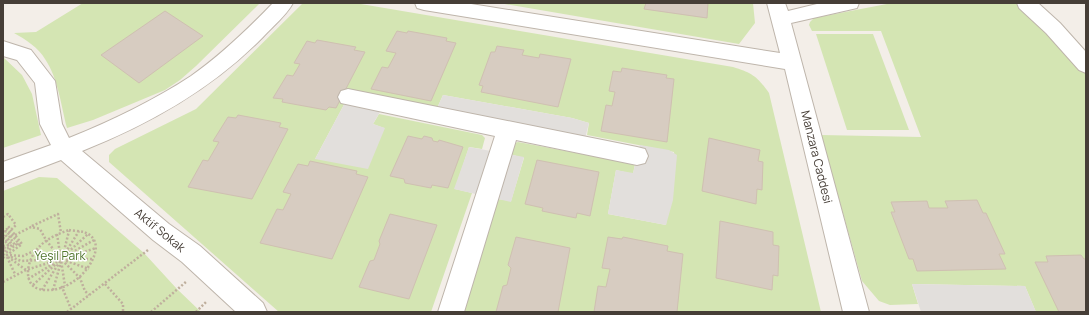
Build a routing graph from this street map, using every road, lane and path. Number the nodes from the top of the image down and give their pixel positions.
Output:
1 (284, 3) edge
2 (424, 3) edge
3 (850, 3) edge
4 (1026, 3) edge
5 (779, 11) edge
6 (3, 48) edge
7 (793, 63) junction
8 (1086, 65) edge
9 (348, 97) dead end
10 (508, 130) junction
11 (64, 149) junction
12 (637, 156) dead end
13 (3, 172) edge
14 (3, 217) edge
15 (31, 227) junction
16 (69, 230) junction
17 (80, 230) junction
18 (59, 233) junction
19 (88, 234) junction
20 (16, 235) junction
21 (46, 240) junction
22 (94, 240) junction
23 (6, 242) edge
24 (96, 248) junction
25 (36, 250) junction
26 (144, 254) dead end
27 (94, 258) junction
28 (30, 259) junction
29 (62, 259) junction
30 (89, 268) junction
31 (26, 270) junction
32 (15, 274) junction
33 (80, 278) junction
34 (28, 279) junction
35 (3, 282) edge
36 (105, 284) junction
37 (33, 286) junction
38 (64, 287) junction
39 (178, 289) dead end
40 (42, 290) junction
41 (53, 290) junction
42 (89, 295) junction
43 (71, 309) junction
44 (67, 312) edge
45 (123, 312) edge
46 (151, 312) edge
47 (254, 312) edge
48 (451, 312) edge
49 (856, 312) edge

1 - 11 street
2 - 7 street
3 - 5 street
4 - 8 street
5 - 7 street, Manzara Caddesi
6 - 11 street
7 - 49 street, Manzara Caddesi
9 - 10 street
10 - 12 street
10 - 48 street
11 - 13 street
11 - 47 street, Aktif Sokak
14 - 23 path
15 - 18 path
15 - 20 path
15 - 21 path
16 - 17 path
16 - 18 path
16 - 29 path
17 - 19 path
17 - 29 path
18 - 21 path
18 - 29 path
19 - 22 path
19 - 29 path
20 - 23 path
20 - 23 path
21 - 25 path
21 - 29 path
22 - 24 path
22 - 29 path
23 - 25 path
23 - 28 path
23 - 31 path
23 - 32 path
24 - 27 path
24 - 29 path
25 - 28 path
25 - 29 path
26 - 36 path
27 - 29 path
27 - 30 path
28 - 29 path
28 - 31 path
29 - 30 path
29 - 31 path
29 - 33 path
29 - 34 path
29 - 37 path
29 - 38 path
29 - 40 path
29 - 41 path
30 - 33 path
31 - 32 path
31 - 34 path
32 - 35 path
33 - 38 path
33 - 42 path
34 - 37 path
36 - 42 path
36 - 45 path
37 - 40 path
38 - 41 path
38 - 43 path
39 - 46 path
40 - 41 path
42 - 43 path
43 - 44 path

